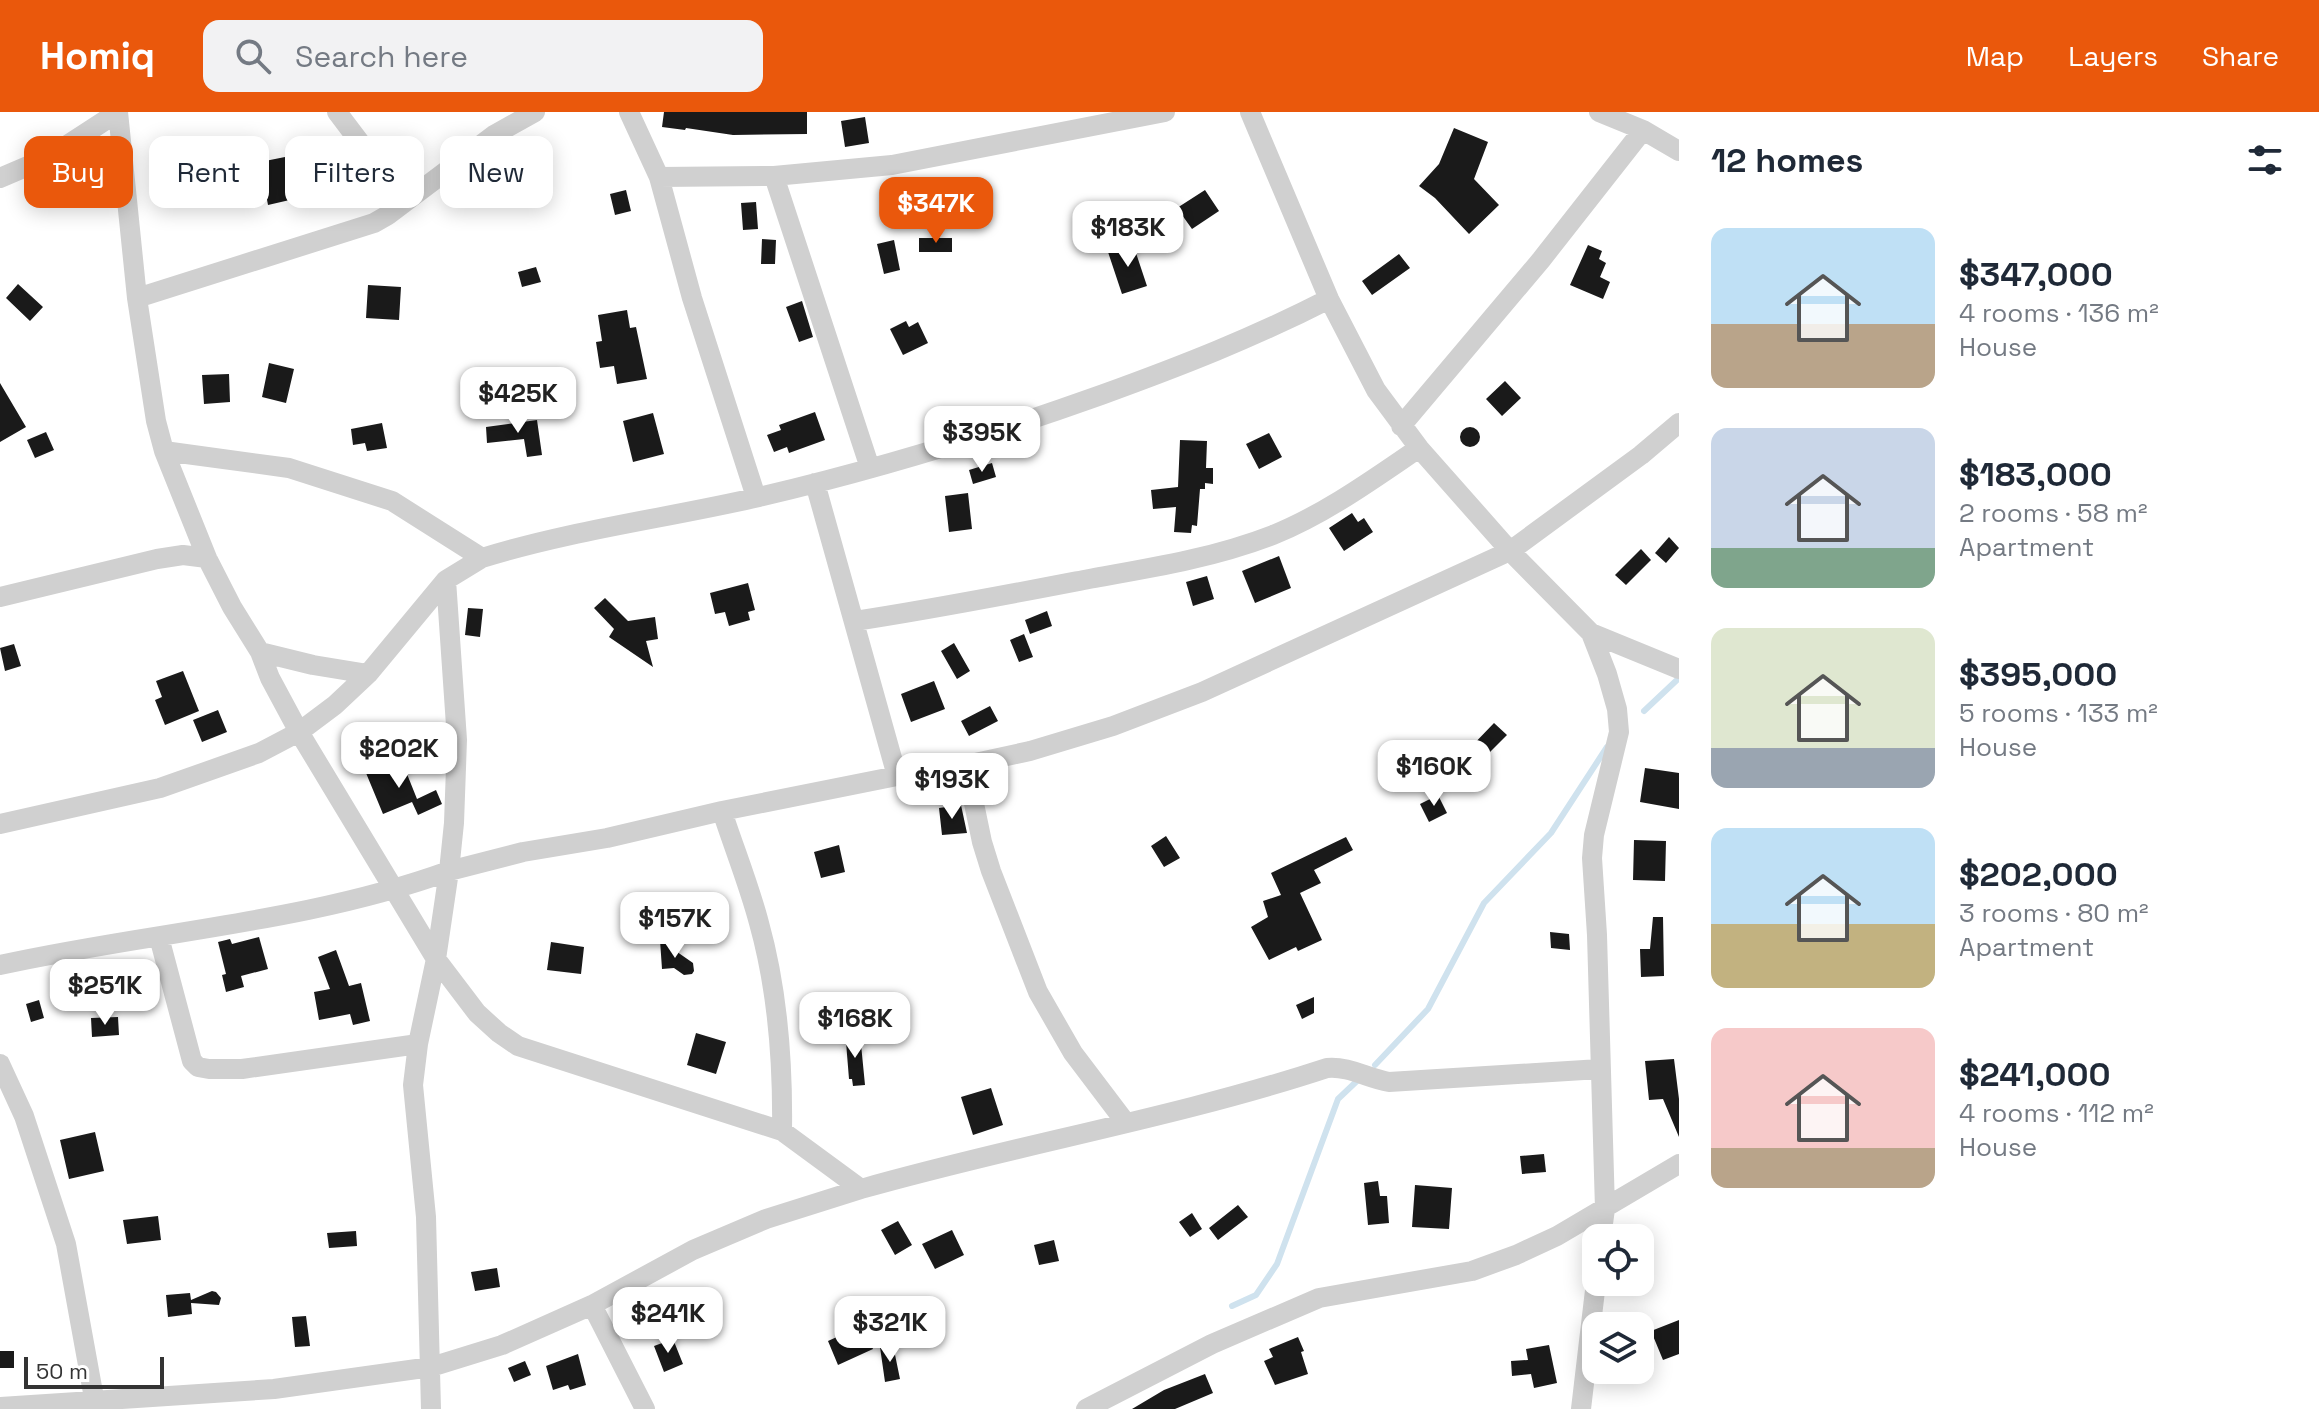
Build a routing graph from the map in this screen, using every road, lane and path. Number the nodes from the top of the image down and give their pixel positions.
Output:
1 (118, 112) edge
2 (337, 112) edge
3 (535, 112) edge
4 (629, 112) edge
5 (1165, 112) edge
6 (1250, 112) edge
7 (1599, 112) edge
8 (1643, 130) junction
9 (355, 136) edge
10 (1679, 151) edge
11 (774, 176) junction
12 (0, 177) edge
13 (659, 177) junction
14 (424, 188) edge
15 (396, 208) edge
16 (137, 298) junction
17 (1329, 299) junction
18 (1679, 423) edge
19 (1401, 426) junction
20 (1419, 448) junction
21 (164, 451) junction
22 (870, 468) junction
23 (815, 483) junction
24 (756, 497) junction
25 (1510, 551) junction
26 (207, 558) junction
27 (482, 558) junction
28 (446, 580) junction
29 (0, 597) edge
30 (855, 621) junction
31 (1591, 633) junction
32 (260, 652) junction
33 (1679, 669) edge
34 (368, 674) junction
35 (299, 732) junction
36 (966, 765) junction
37 (897, 776) junction
38 (722, 811) junction
39 (0, 824) edge
40 (449, 871) junction
41 (394, 891) junction
42 (159, 937) junction
43 (436, 959) junction
44 (0, 965) edge
45 (418, 1044) junction
46 (0, 1064) edge
47 (1600, 1069) junction
48 (1126, 1123) junction
49 (782, 1131) junction
50 (1679, 1164) edge
51 (861, 1189) junction
52 (1605, 1209) junction
53 (1603, 1224) edge
54 (1594, 1296) edge
55 (592, 1305) junction
56 (431, 1367) junction
57 (276, 1399) edge
58 (95, 1405) edge
59 (0, 1407) edge
60 (431, 1409) edge
61 (645, 1409) edge
62 (1086, 1409) edge
63 (1581, 1409) edge

1 - 12 street
1 - 16 street
2 - 9 street
3 - 14 street
4 - 13 street
5 - 11 street
6 - 17 street
7 - 8 street
8 - 10 street
8 - 19 street
11 - 13 street
11 - 22 street
13 - 24 street
15 - 16 street
16 - 21 street
17 - 19 street
17 - 22 street
18 - 25 street
19 - 20 street
20 - 25 street
20 - 30 street
21 - 26 street
21 - 27 street
22 - 23 street
23 - 24 street
23 - 30 street
24 - 27 street
25 - 31 street
25 - 36 street
26 - 29 street
26 - 32 street
27 - 28 street
28 - 34 street
28 - 40 street
30 - 37 street
31 - 33 street
31 - 47 street
32 - 34 street
32 - 35 street
34 - 35 street
35 - 39 street
35 - 41 street
36 - 37 street
36 - 48 street
37 - 38 street
38 - 40 street
38 - 49 street
40 - 41 street
40 - 43 street
41 - 42 street
41 - 43 street
42 - 44 street
42 - 45 street
43 - 45 street
43 - 49 street
45 - 56 street
46 - 58 street
47 - 48 street
47 - 52 street
48 - 51 street
49 - 51 street
50 - 52 street
51 - 55 street
52 - 53 street
52 - 62 street
54 - 63 street
55 - 56 street
55 - 61 street
56 - 57 street
56 - 60 street
57 - 58 street
58 - 59 street

